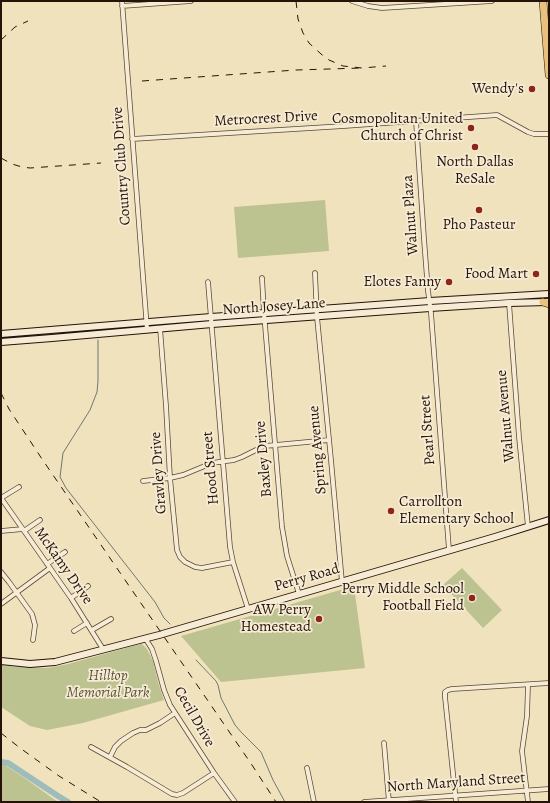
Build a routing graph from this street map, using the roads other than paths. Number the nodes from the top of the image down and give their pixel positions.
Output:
1 (191, 1) edge
2 (352, 1) edge
3 (492, 1) edge
4 (543, 1) edge
5 (122, 3) edge
6 (549, 76) edge
7 (416, 121) junction
8 (549, 134) edge
9 (132, 139) junction
10 (315, 273) dead end
11 (262, 278) dead end
12 (208, 282) dead end
13 (549, 294) edge
14 (547, 302) edge
15 (509, 303) junction
16 (430, 305) junction
17 (317, 309) junction
18 (264, 313) junction
19 (211, 317) junction
20 (318, 317) junction
21 (265, 320) junction
22 (212, 324) junction
23 (147, 326) junction
24 (160, 328) junction
25 (1, 334) edge
26 (1, 342) edge
27 (329, 440) junction
28 (275, 445) junction
29 (223, 462) junction
30 (170, 478) junction
31 (143, 481) dead end
32 (19, 487) dead end
33 (1, 498) edge
34 (40, 520) dead end
35 (549, 520) edge
36 (528, 527) junction
37 (23, 530) junction
38 (1, 531) edge
39 (449, 550) junction
40 (65, 552) dead end
41 (233, 562) junction
42 (48, 566) junction
43 (1, 572) edge
44 (342, 582) junction
45 (88, 586) dead end
46 (17, 592) junction
47 (299, 594) junction
48 (71, 598) junction
49 (1, 604) edge
50 (248, 609) junction
51 (111, 618) dead end
52 (88, 623) junction
53 (92, 630) junction
54 (74, 631) dead end
55 (145, 638) junction
56 (33, 640) dead end
57 (103, 649) junction
58 (1, 661) edge
59 (549, 683) edge
60 (528, 684) junction
61 (175, 713) junction
62 (384, 743) dead end
63 (91, 747) dead end
64 (110, 757) junction
65 (307, 768) dead end
66 (214, 773) junction
67 (549, 789) edge
68 (526, 790) junction
69 (455, 796) junction
70 (389, 801) edge
71 (235, 802) edge
72 (314, 802) edge
73 (364, 802) edge
74 (456, 802) edge
75 (528, 802) edge

1 - 5 street
2 - 3 street
4 - 6 main road
5 - 9 street, Country Club Drive
7 - 8 street, Metrocrest Drive
7 - 9 street, Metrocrest Drive
7 - 16 street, Walnut Plaza
9 - 23 street, Country Club Drive
10 - 17 street, Spring Avenue
11 - 18 street, Baxley Drive
12 - 19 street, Hood Street
13 - 16 main road, North Josey Lane
14 - 15 main road, North Josey Lane
15 - 16 main road, North Josey Lane
15 - 36 street, Walnut Avenue
16 - 17 main road, North Josey Lane
16 - 20 main road, North Josey Lane
16 - 39 street, Pearl Street
17 - 18 main road, North Josey Lane
17 - 20 street, Spring Avenue
18 - 19 main road, North Josey Lane
18 - 21 street, Baxley Drive
19 - 22 street, Hood Street
19 - 23 main road, North Josey Lane
20 - 21 main road, North Josey Lane
20 - 27 street, Spring Avenue
21 - 22 main road, North Josey Lane
21 - 28 street, Baxley Drive
22 - 24 main road, North Josey Lane
22 - 29 street, Hood Street
23 - 24 main road, North Josey Lane
23 - 25 main road, North Josey Lane
23 - 26 main road, North Josey Lane
24 - 30 street, Gravley Drive
27 - 28 street
27 - 44 street, Spring Avenue
28 - 29 street
28 - 47 street, Baxley Drive
29 - 30 street
29 - 41 street, Hood Street
30 - 31 street
30 - 41 street, Gravley Drive
32 - 33 street
33 - 37 street, McKamy Drive
34 - 37 street
35 - 36 main road, Perry Road
36 - 39 main road, Perry Road
37 - 38 street
37 - 42 street, McKamy Drive
39 - 44 main road, Perry Road
40 - 42 street
41 - 50 street, Hood Street
42 - 46 street
42 - 48 street, McKamy Drive
43 - 46 street
44 - 47 main road, Perry Road
45 - 48 street
46 - 49 street
46 - 56 street
47 - 50 main road, Perry Road
48 - 52 street, McKamy Drive
50 - 55 main road, Perry Road
51 - 53 street
52 - 53 street, McKamy Drive
52 - 54 street
53 - 57 street, McKamy Drive
55 - 57 main road, Perry Road
55 - 61 street, Cecil Drive
57 - 58 main road, Perry Road
59 - 60 street
60 - 68 street
60 - 69 street
61 - 64 street
61 - 66 street, Cecil Drive
62 - 70 street
63 - 64 street
64 - 66 street
65 - 72 street
66 - 71 street, Cecil Drive
67 - 68 street, North Maryland Street
68 - 69 street, North Maryland Street
68 - 75 street
69 - 70 street, North Maryland Street
69 - 74 street
70 - 73 street, North Maryland Street

